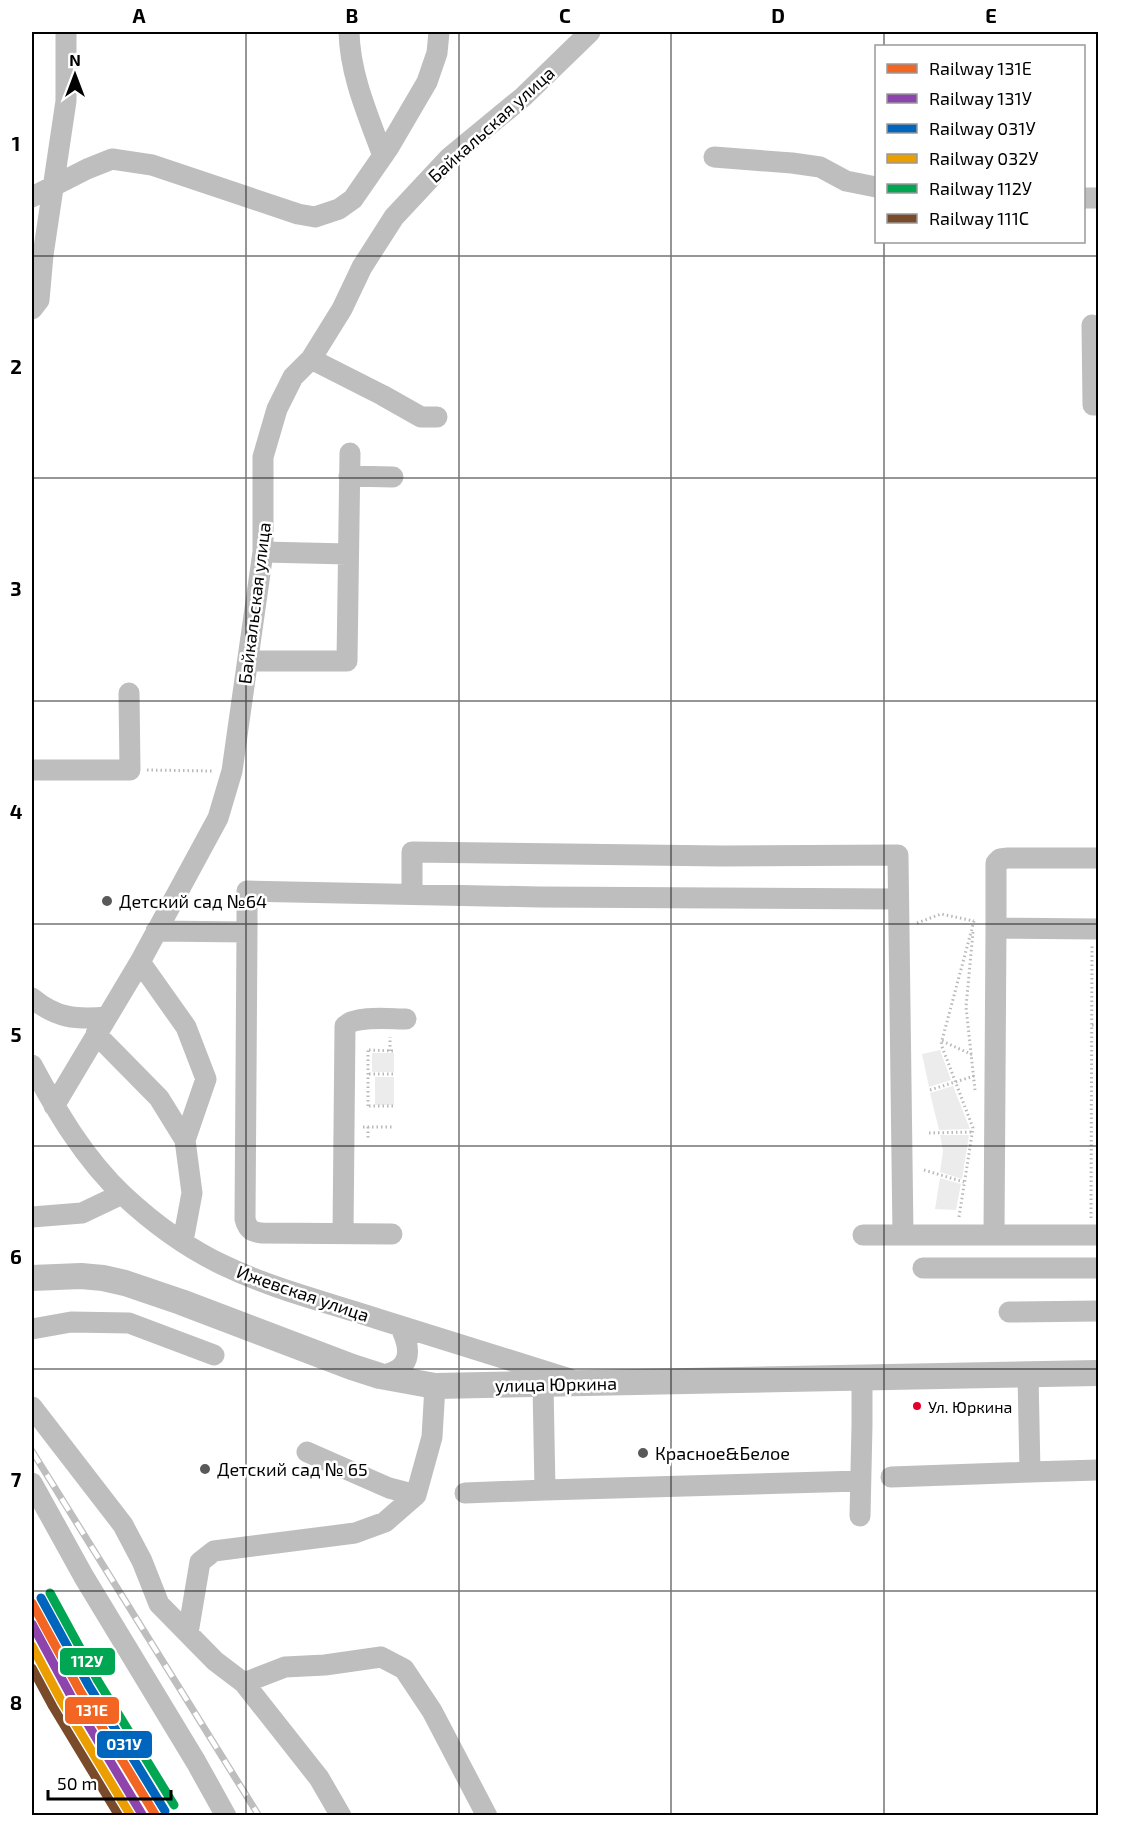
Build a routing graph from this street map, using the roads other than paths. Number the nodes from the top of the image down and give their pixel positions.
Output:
1 (66, 32) edge
2 (349, 32) edge
3 (439, 32) edge
4 (583, 36) edge
5 (383, 156) junction
6 (714, 157) dead end
7 (53, 186) junction
8 (875, 188) edge
9 (32, 197) edge
10 (32, 309) edge
11 (1092, 325) dead end
12 (311, 359) junction
13 (1098, 405) edge
14 (437, 417) dead end
15 (350, 453) dead end
16 (349, 476) junction
17 (393, 477) dead end
18 (263, 552) junction
19 (348, 554) junction
20 (248, 661) junction
21 (129, 693) dead end
22 (32, 770) edge
23 (1098, 858) edge
24 (412, 894) junction
25 (898, 899) junction
26 (996, 928) junction
27 (1095, 929) edge
28 (156, 931) junction
29 (247, 932) junction
30 (140, 962) junction
31 (32, 998) edge
32 (406, 1019) dead end
33 (102, 1025) junction
34 (32, 1065) edge
35 (54, 1106) junction
36 (185, 1140) junction
37 (122, 1194) junction
38 (32, 1217) edge
39 (342, 1234) junction
40 (392, 1234) dead end
41 (863, 1235) dead end
42 (903, 1235) junction
43 (955, 1235) junction
44 (994, 1235) junction
45 (1094, 1235) edge
46 (183, 1241) junction
47 (923, 1268) dead end
48 (951, 1268) junction
49 (1098, 1268) edge
50 (32, 1278) edge
51 (1098, 1311) edge
52 (1010, 1312) dead end
53 (400, 1326) junction
54 (32, 1329) edge
55 (214, 1355) dead end
56 (1098, 1373) edge
57 (1028, 1375) junction
58 (380, 1376) junction
59 (862, 1379) junction
60 (543, 1384) junction
61 (585, 1384) junction
62 (435, 1386) junction
63 (32, 1407) edge
64 (307, 1452) dead end
65 (1098, 1470) edge
66 (1030, 1472) junction
67 (891, 1477) dead end
68 (860, 1481) junction
69 (32, 1483) edge
70 (545, 1490) junction
71 (465, 1493) dead end
72 (416, 1495) junction
73 (860, 1516) dead end
74 (188, 1633) junction
75 (244, 1683) junction
76 (226, 1815) edge
77 (341, 1815) edge
78 (487, 1815) edge

1 - 7 street
2 - 5 street
3 - 5 street
4 - 12 street, Байкальская улица
5 - 7 street
6 - 8 street
7 - 9 street
7 - 10 street
11 - 13 street
12 - 14 street
12 - 18 street, Байкальская улица
15 - 16 street
16 - 17 street
16 - 19 street
18 - 19 street
18 - 20 street, Байкальская улица
19 - 20 street
20 - 28 street, Байкальская улица
21 - 22 street
23 - 26 street
24 - 25 street
24 - 25 street
24 - 29 street
25 - 42 street
26 - 27 street
26 - 44 street
28 - 29 street
28 - 30 street, Байкальская улица
29 - 39 street
30 - 33 street, Байкальская улица
30 - 36 street
31 - 33 street
32 - 39 street
33 - 35 street, Байкальская улица
33 - 36 street
34 - 35 street, Ижевская улица
35 - 37 street, Ижевская улица
36 - 46 street
37 - 38 street
37 - 46 street, Ижевская улица
39 - 40 street
41 - 42 street
42 - 43 street
43 - 44 street
43 - 48 street
44 - 45 street
46 - 53 street, Ижевская улица
47 - 48 street
48 - 49 street
50 - 58 main road, улица Юркина
51 - 52 street
53 - 58 street
53 - 61 street, Ижевская улица
54 - 55 street
56 - 57 main road, улица Юркина
57 - 59 main road, улица Юркина
57 - 66 street
58 - 62 main road, улица Юркина
59 - 61 main road, улица Юркина
59 - 68 street
60 - 61 main road, улица Юркина
60 - 62 main road, улица Юркина
60 - 70 street
62 - 72 street
63 - 74 street
64 - 72 street
65 - 66 street
66 - 67 street
68 - 70 street
68 - 73 street
69 - 76 street
70 - 71 street
72 - 74 street
74 - 75 street
75 - 77 street
75 - 78 street

